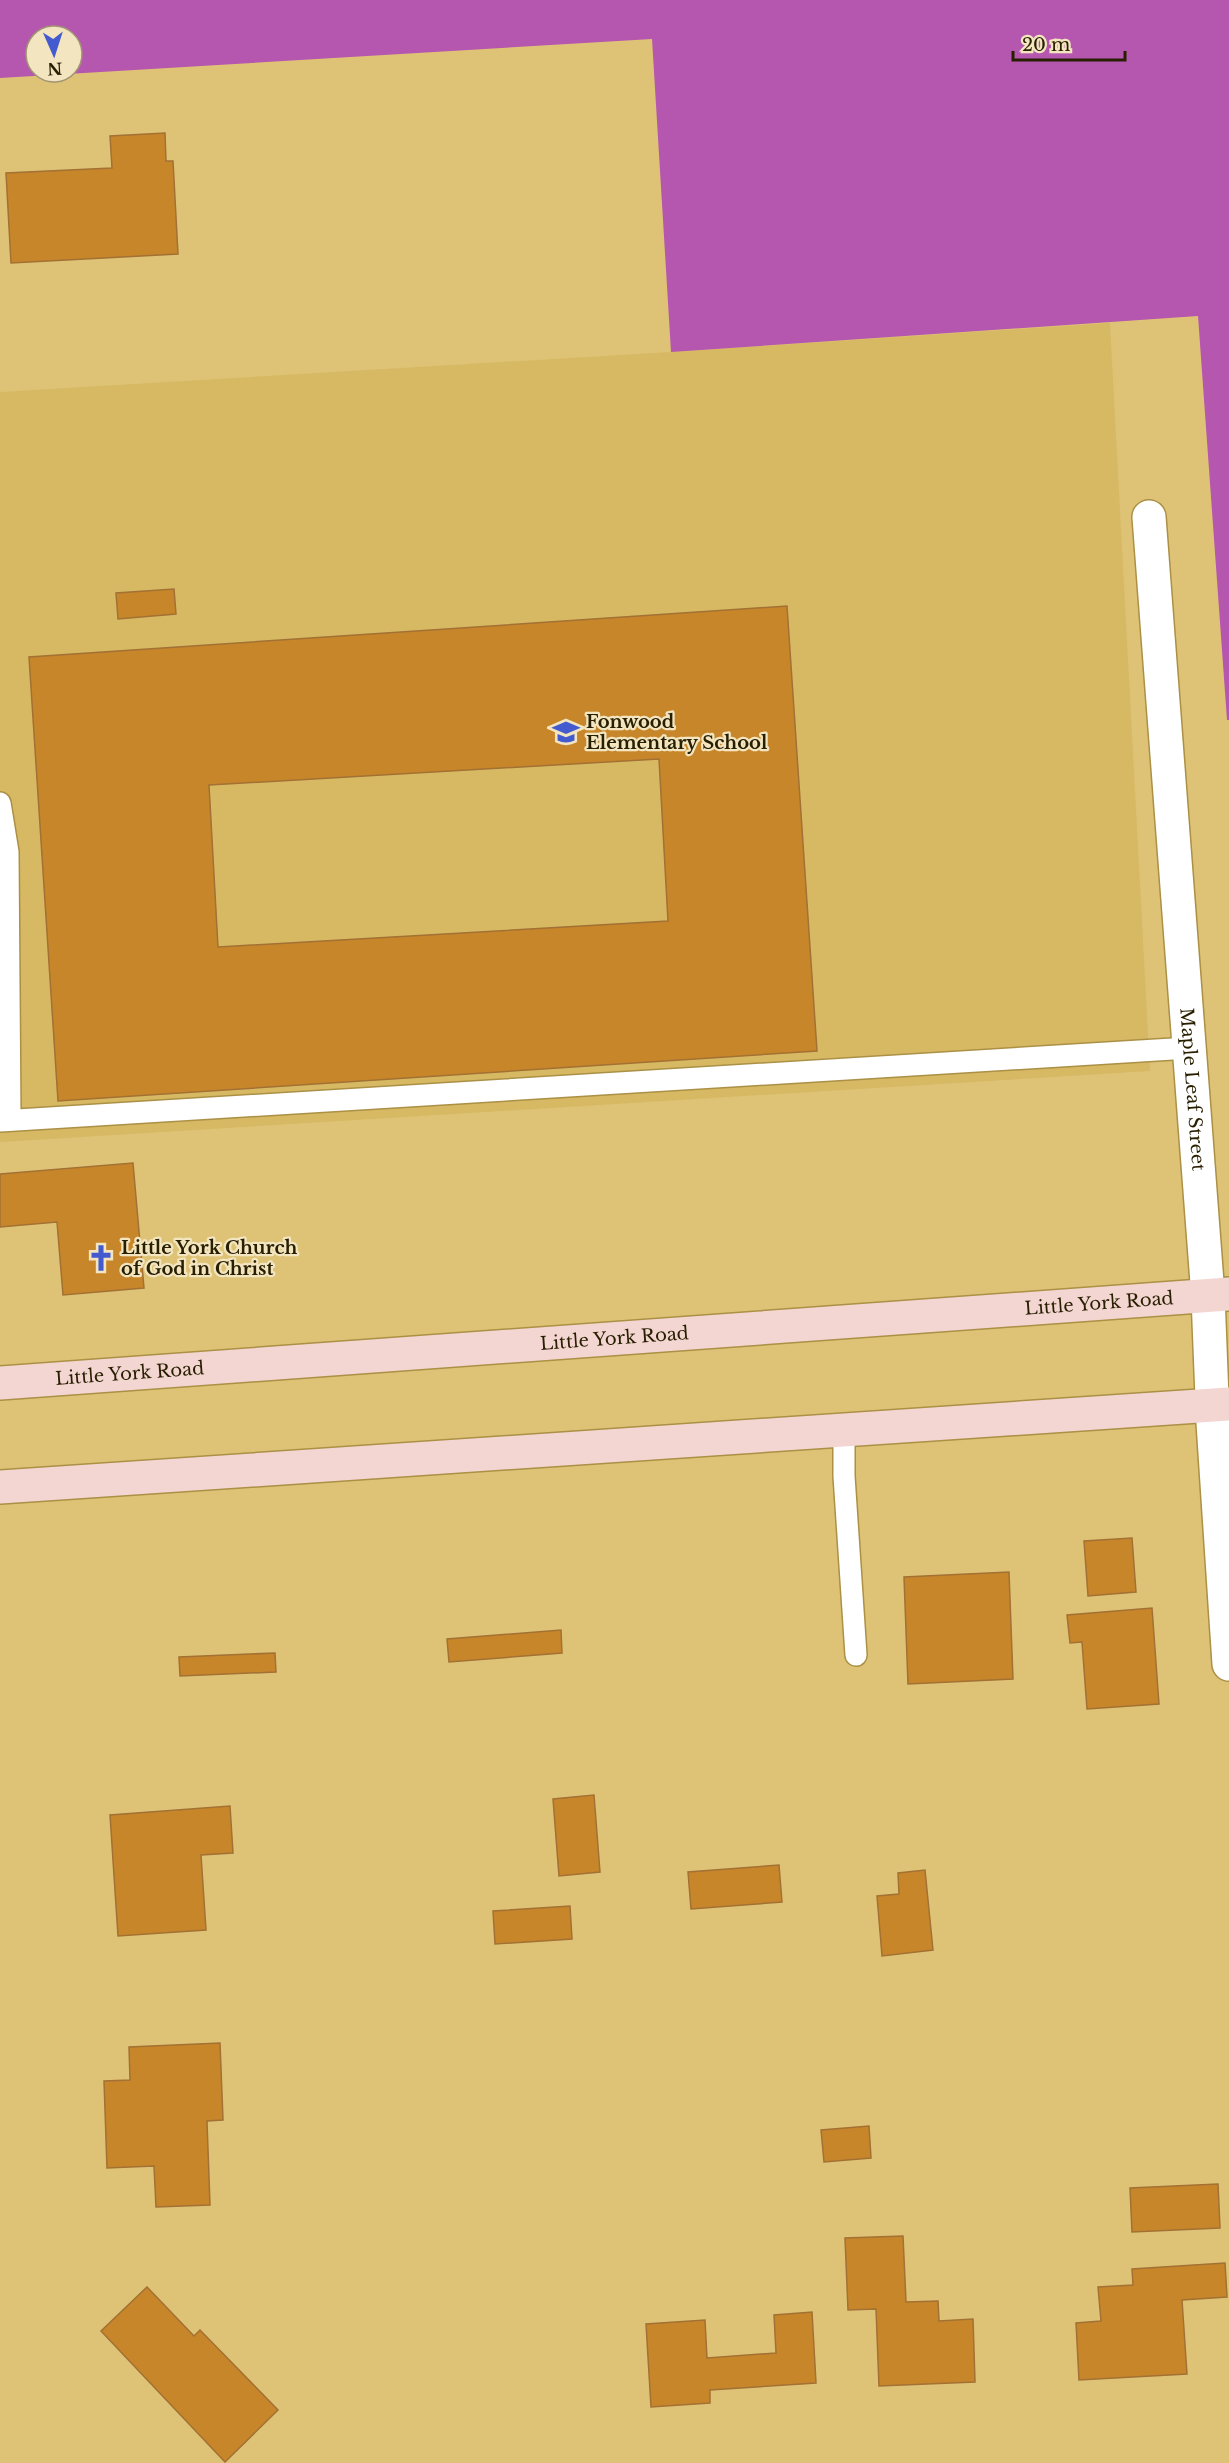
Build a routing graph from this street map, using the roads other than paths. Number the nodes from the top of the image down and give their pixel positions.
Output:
1 (1149, 517) dead end
2 (0, 804) edge
3 (1189, 1048) junction
4 (5, 1120) edge
5 (1219, 1295) edge
6 (0, 1383) edge
7 (1220, 1405) edge
8 (844, 1430) junction
9 (0, 1487) edge
10 (856, 1655) dead end
11 (1229, 1664) edge

1 - 3 street, Maple Leaf Street
2 - 4 lane
3 - 4 lane
3 - 5 street, Maple Leaf Street
5 - 6 main road, Little York Road
5 - 7 street, Maple Leaf Street
7 - 8 main road
7 - 11 street, Maple Leaf Street
8 - 9 main road
8 - 10 lane

